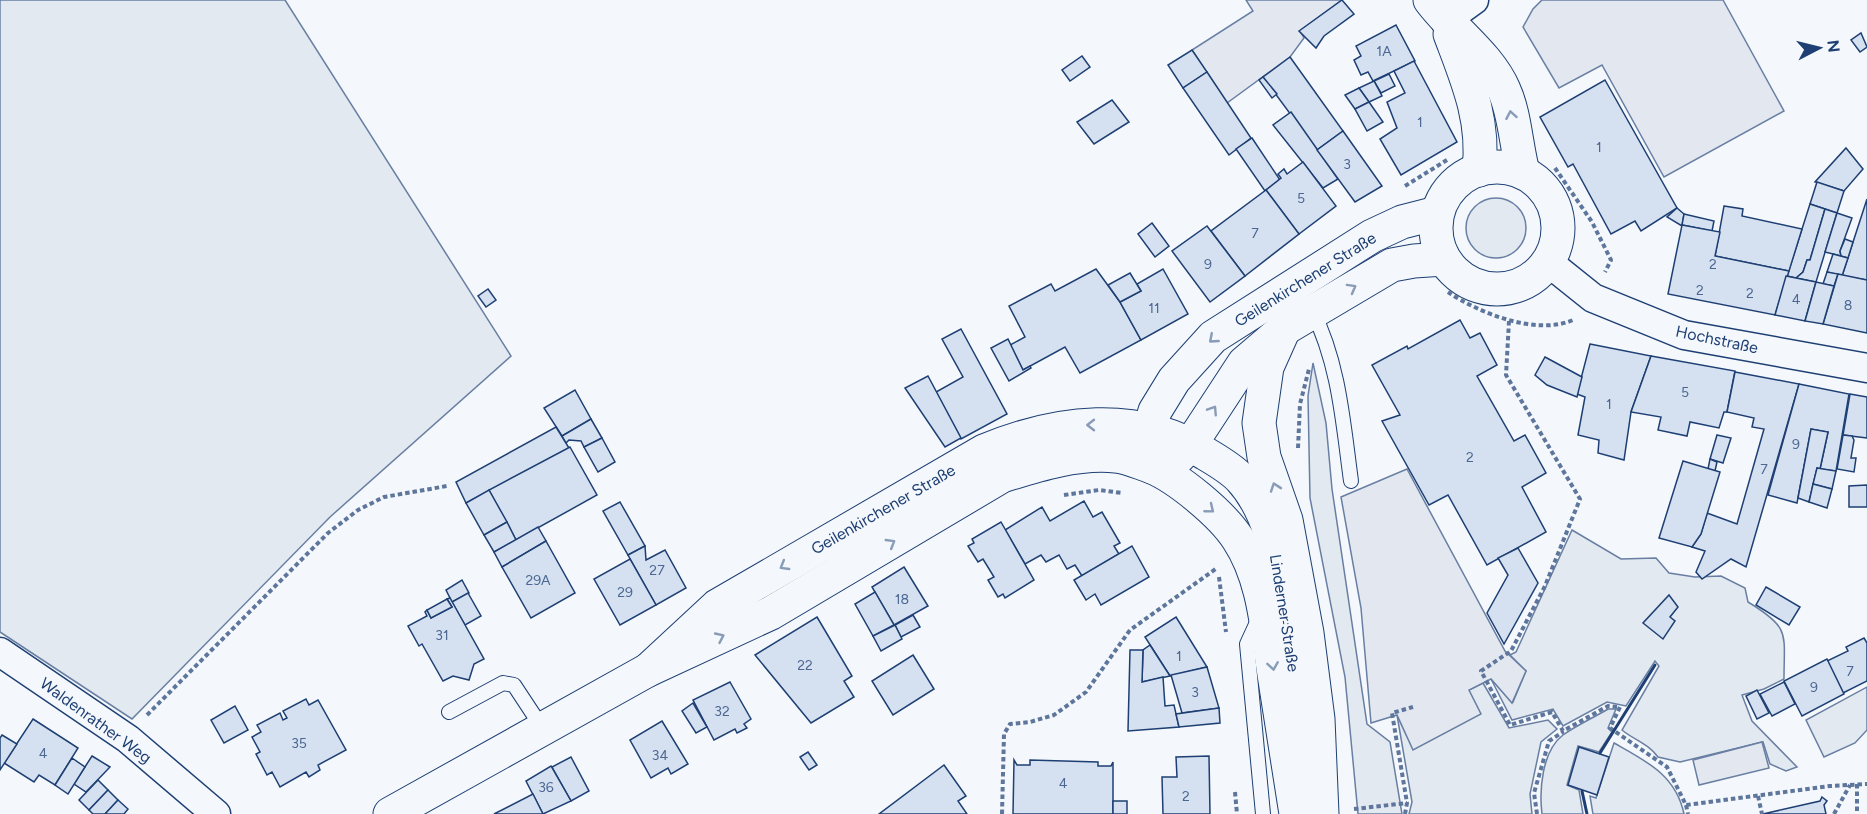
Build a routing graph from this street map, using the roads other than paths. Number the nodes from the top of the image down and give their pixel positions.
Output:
1 (1474, 0) edge
2 (1437, 10) edge
3 (1479, 170) junction
4 (1523, 172) junction
5 (1437, 213) junction
6 (1548, 262) junction
7 (1443, 274) junction
8 (1305, 298) junction
9 (1284, 330) junction
10 (1867, 368) edge
11 (1150, 428) junction
12 (1191, 444) junction
13 (1158, 469) junction
14 (1351, 481) dead end
15 (1264, 608) junction
16 (0, 652) edge
17 (648, 670) junction
18 (449, 712) dead end
19 (543, 729) junction
20 (216, 814) edge
21 (390, 814) edge
22 (1263, 814) edge
23 (1296, 814) edge
24 (1322, 814) edge

1 - 2 street
2 - 3 main road
4 -> 2 main road
3 - 4 main road
3 - 5 main road
4 - 6 main road
5 - 7 main road
5 - 8 main road, Geilenkirchener Straße
6 - 7 main road
6 - 10 street, Hochstraße
8 -> 7 main road, Geilenkirchener Straße
8 - 9 main road, Geilenkirchener Straße
8 -> 11 main road, Geilenkirchener Straße
8 - 14 lane
12 -> 9 main road, Geilenkirchener Straße
24 -> 9 main road
11 - 12 main road, Geilenkirchener Straße
11 - 13 main road, Geilenkirchener Straße
11 -> 17 main road, Geilenkirchener Straße
12 - 13 main road, Geilenkirchener Straße
12 - 24 main road, Linderner Straße
13 -> 15 main road, Linderner Straße
17 -> 13 main road, Geilenkirchener Straße
15 - 22 lane
15 -> 23 main road, Linderner Straße
16 - 20 street, Waldenrather Weg
17 - 19 main road, Geilenkirchener Straße
18 - 19 lane
19 - 21 main road, Geilenkirchener Straße

